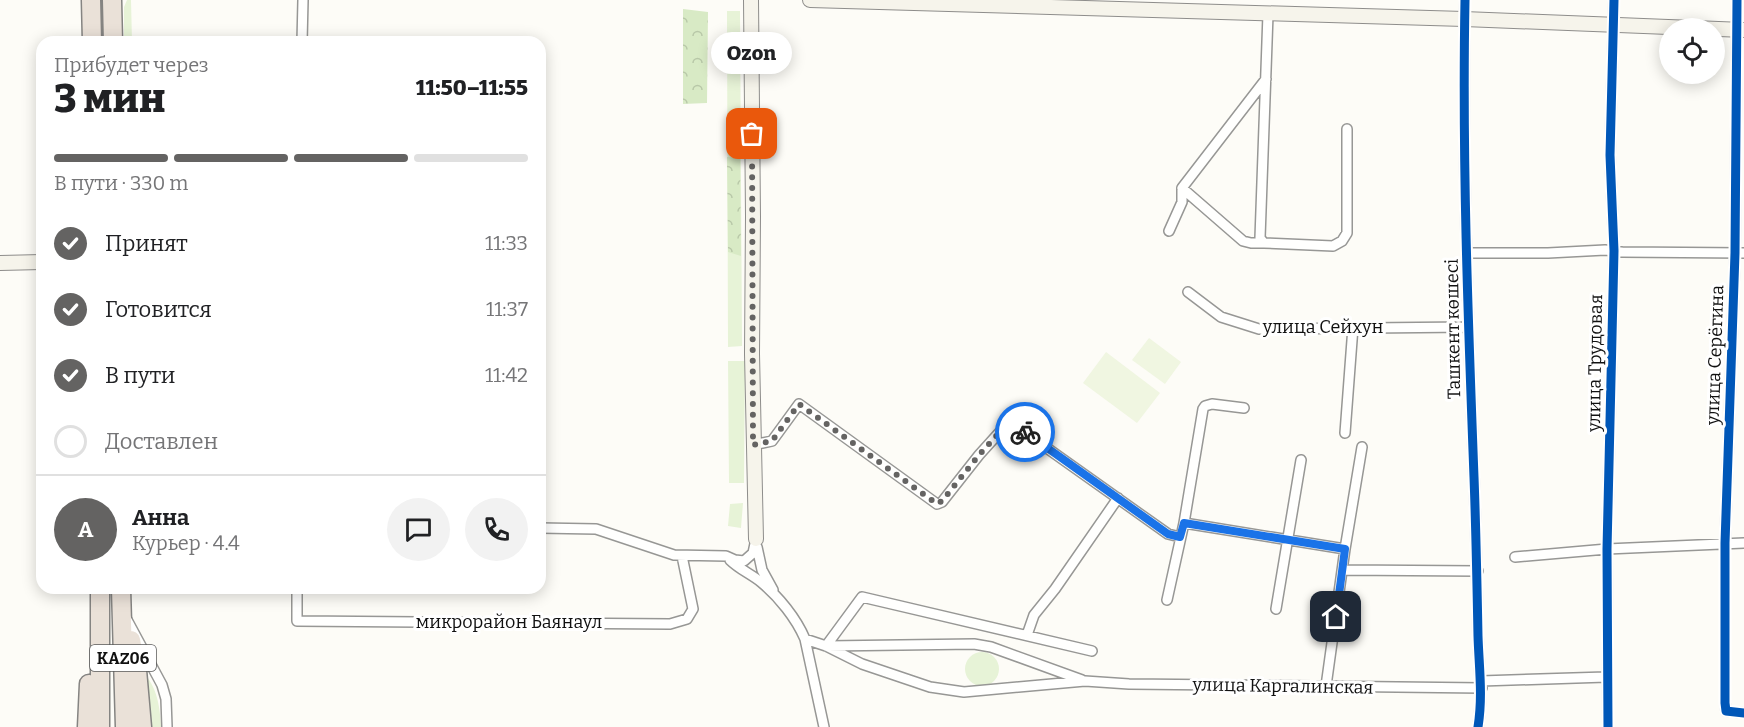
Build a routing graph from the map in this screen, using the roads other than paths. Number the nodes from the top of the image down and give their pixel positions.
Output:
1 (91, 0) edge
2 (303, 0) edge
3 (751, 0) edge
4 (810, 0) edge
5 (1465, 0) edge
6 (1614, 0) edge
7 (1737, 0) edge
8 (114, 3) edge
9 (1268, 14) junction
10 (1464, 19) junction
11 (1614, 24) junction
12 (1740, 29) edge
13 (92, 36) edge
14 (113, 36) edge
15 (302, 36) edge
16 (1266, 79) junction
17 (1347, 129) dead end
18 (1182, 188) junction
19 (1169, 231) dead end
20 (1264, 243) junction
21 (1614, 251) junction
22 (1468, 253) junction
23 (1740, 253) edge
24 (36, 262) edge
25 (0, 263) edge
26 (1188, 292) dead end
27 (1353, 327) junction
28 (1468, 327) junction
29 (1244, 408) dead end
30 (1345, 433) dead end
31 (753, 445) junction
32 (1362, 447) dead end
33 (1301, 460) dead end
34 (1118, 498) junction
35 (1184, 523) junction
36 (546, 528) edge
37 (1180, 537) junction
38 (756, 539) junction
39 (1287, 539) junction
40 (1725, 543) junction
41 (1744, 543) edge
42 (1345, 549) junction
43 (1607, 549) junction
44 (682, 556) junction
45 (726, 556) junction
46 (1515, 557) dead end
47 (1343, 570) junction
48 (1478, 571) junction
49 (100, 594) edge
50 (100, 594) edge
51 (121, 594) edge
52 (122, 594) edge
53 (297, 594) edge
54 (1167, 600) dead end
55 (781, 602) junction
56 (1276, 609) dead end
57 (126, 618) junction
58 (1028, 635) junction
59 (805, 639) junction
60 (826, 646) junction
61 (1092, 651) dead end
62 (1606, 677) junction
63 (1085, 681) junction
64 (1481, 685) junction
65 (1326, 686) junction
66 (1744, 713) edge
67 (87, 727) edge
68 (100, 727) edge
69 (125, 727) edge
70 (142, 727) edge
71 (167, 727) edge
72 (824, 727) edge
73 (1478, 727) edge
74 (1608, 727) edge

1 - 13 highway
2 - 15 street
3 - 31 main road
4 - 9 main road
5 - 10 street, Ташкент көшесі
6 - 11 street, улица Трудовая
7 - 12 street, улица Серёгина
8 - 14 highway
9 - 10 main road
9 - 16 street
10 - 11 main road
10 - 22 street, Ташкент көшесі
11 - 12 main road
11 - 21 street, улица Трудовая
12 - 23 street, улица Серёгина
16 - 18 street
16 - 20 street
17 - 20 street
18 - 19 street
18 - 20 street
21 - 22 street
21 - 23 street
21 - 43 street, улица Трудовая
22 - 28 street, Ташкент көшесі
23 - 40 street, улица Серёгина
24 - 25 main road
26 - 27 street, улица Сейхун
27 - 28 street, улица Сейхун
27 - 30 street
28 - 48 street, Ташкент көшесі
29 - 35 street
31 - 34 street
31 - 38 main road
32 - 42 street
33 - 39 street
34 - 37 street
34 - 58 street
35 - 37 street
35 - 39 street
36 - 44 street
37 - 54 street
38 - 45 street
38 - 55 street
39 - 42 street
39 - 56 street
40 - 41 street
40 - 43 street
40 - 66 street, улица Серёгина
42 - 47 street
43 - 46 street
43 - 62 street, улица Трудовая
44 - 45 street
44 - 53 street, микрорайон Баянаул
45 - 55 street
47 - 48 street
47 - 65 street
48 - 64 street, Ташкент көшесі
49 - 67 highway
50 - 68 highway, KАZ06
51 - 69 highway, KАZ06
52 - 57 highway
55 - 59 street
57 - 70 highway
57 - 71 street
58 - 60 street
58 - 61 street
59 - 60 street
59 - 72 street
60 - 63 street
60 - 63 street
62 - 64 street, улица Каргалинская
62 - 74 street, улица Трудовая
63 - 65 street, улица Каргалинская
64 - 65 street, улица Каргалинская
64 - 73 street, Ташкент көшесі

